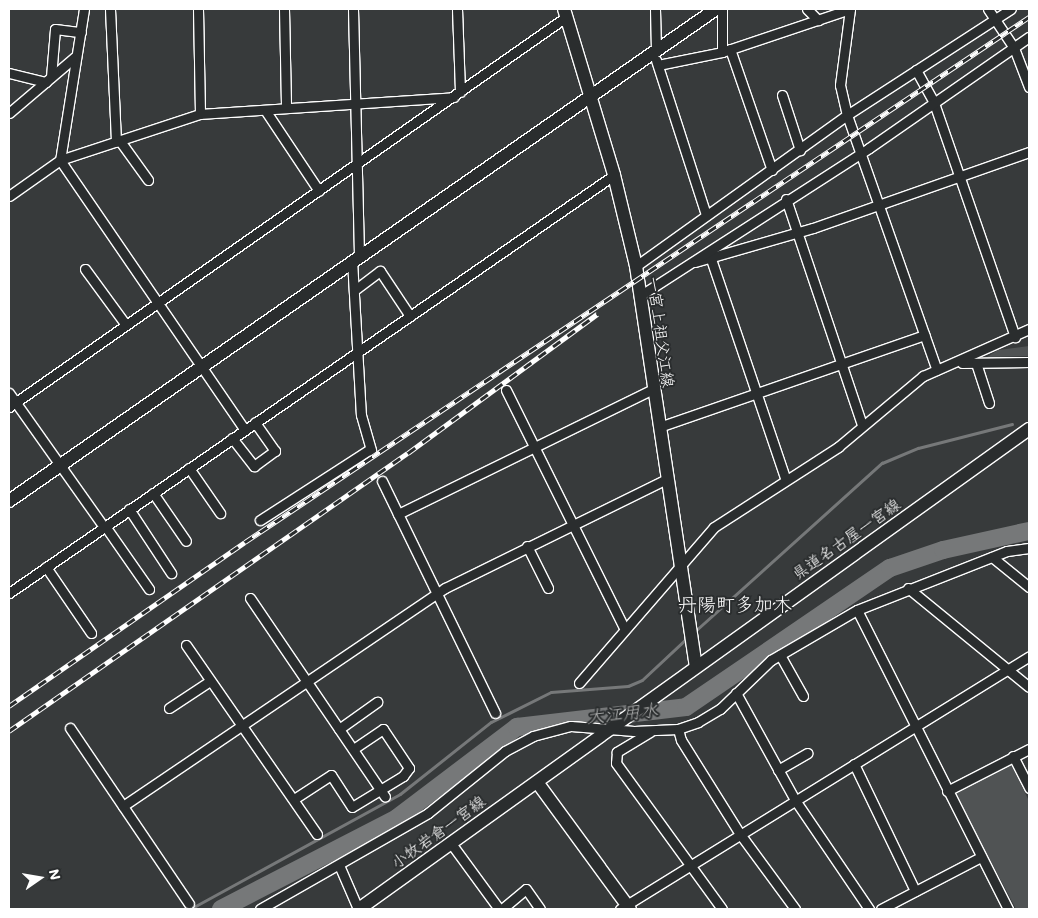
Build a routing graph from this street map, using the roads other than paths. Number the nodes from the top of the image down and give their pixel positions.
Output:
1 (84, 9) edge
2 (110, 9) edge
3 (198, 9) edge
4 (284, 9) edge
5 (353, 9) edge
6 (457, 9) edge
7 (655, 9) edge
8 (716, 9) edge
9 (722, 9) edge
10 (807, 9) edge
11 (850, 9) edge
12 (988, 9) edge
13 (1011, 9) edge
14 (565, 13) edge
15 (818, 20) junction
16 (992, 21) junction
17 (81, 32) junction
18 (1029, 37) edge
19 (1021, 45) edge
20 (726, 50) junction
21 (76, 56) junction
22 (656, 56) junction
23 (916, 70) junction
24 (9, 73) edge
25 (48, 79) junction
26 (1029, 87) edge
27 (456, 94) junction
28 (782, 95) dead end
29 (589, 96) junction
30 (354, 103) junction
31 (934, 103) junction
32 (286, 108) junction
33 (265, 110) junction
34 (9, 113) edge
35 (200, 114) junction
36 (847, 116) junction
37 (118, 142) junction
38 (800, 150) junction
39 (1029, 152) edge
40 (860, 154) junction
41 (60, 160) junction
42 (355, 167) junction
43 (772, 170) junction
44 (614, 175) junction
45 (959, 176) junction
46 (148, 180) dead end
47 (319, 191) junction
48 (9, 196) edge
49 (786, 199) junction
50 (879, 204) junction
51 (706, 216) junction
52 (796, 233) junction
53 (356, 257) junction
54 (711, 259) junction
55 (693, 262) junction
56 (636, 266) junction
57 (85, 269) dead end
58 (356, 289) junction
59 (641, 294) junction
60 (156, 303) junction
61 (410, 316) junction
62 (126, 325) junction
63 (1029, 329) edge
64 (924, 335) junction
65 (1015, 337) junction
66 (358, 351) junction
67 (1029, 362) edge
68 (955, 363) junction
69 (976, 363) junction
70 (840, 364) junction
71 (203, 366) junction
72 (937, 370) junction
73 (653, 389) junction
74 (506, 390) dead end
75 (9, 393) edge
76 (756, 394) junction
77 (990, 403) dead end
78 (12, 405) edge
79 (255, 422) junction
80 (862, 425) junction
81 (659, 427) junction
82 (244, 429) junction
83 (1029, 429) edge
84 (232, 438) junction
85 (534, 447) junction
86 (60, 465) junction
87 (189, 468) junction
88 (667, 479) junction
89 (786, 480) junction
90 (382, 481) dead end
91 (153, 493) junction
92 (9, 501) edge
93 (129, 509) junction
94 (220, 513) dead end
95 (398, 514) junction
96 (260, 520) dead end
97 (572, 524) junction
98 (104, 526) junction
99 (186, 541) dead end
100 (527, 546) junction
101 (1029, 548) edge
102 (992, 557) junction
103 (680, 564) junction
104 (46, 567) junction
105 (171, 573) dead end
106 (1029, 587) edge
107 (548, 588) dead end
108 (908, 588) junction
109 (149, 589) dead end
110 (436, 593) junction
111 (9, 594) edge
112 (250, 598) dead end
113 (857, 610) junction
114 (624, 628) junction
115 (91, 633) dead end
116 (186, 645) dead end
117 (780, 655) junction
118 (1029, 656) edge
119 (696, 666) junction
120 (1007, 670) junction
121 (210, 681) junction
122 (307, 681) junction
123 (579, 683) dead end
124 (1029, 687) edge
125 (736, 693) junction
126 (804, 696) dead end
127 (377, 702) dead end
128 (169, 708) dead end
129 (495, 713) dead end
130 (242, 725) junction
131 (613, 726) junction
132 (915, 726) junction
133 (70, 728) dead end
134 (338, 729) junction
135 (678, 729) junction
136 (652, 730) junction
137 (352, 749) junction
138 (1029, 749) edge
139 (808, 753) dead end
140 (1013, 756) junction
141 (854, 764) junction
142 (778, 770) junction
143 (537, 782) junction
144 (1029, 788) edge
145 (947, 791) junction
146 (382, 794) junction
147 (294, 799) junction
148 (795, 800) junction
149 (124, 806) junction
150 (317, 834) dead end
151 (740, 834) junction
152 (450, 842) junction
153 (981, 858) junction
154 (339, 865) junction
155 (690, 865) junction
156 (916, 891) junction
157 (189, 904) dead end
158 (626, 908) edge
159 (260, 909) edge
160 (358, 909) edge
161 (501, 909) edge
162 (540, 909) edge
163 (722, 909) edge
164 (795, 909) edge
165 (869, 909) edge
166 (881, 909) edge
167 (1008, 909) edge

1 - 17 street
2 - 37 street
3 - 35 street
4 - 32 street
5 - 30 street
6 - 27 street
7 - 22 street
8 - 22 main road
9 - 20 street
10 - 15 street
11 - 15 street
11 - 36 street
12 - 16 street
13 - 16 street
14 - 27 street
14 - 29 main road, 一宮上祖父江線
15 - 20 street
16 - 19 street
16 - 23 street
17 - 21 street
17 - 25 street
18 - 19 street
19 - 26 street
19 - 31 street
20 - 22 street
20 - 43 street
21 - 25 street
21 - 41 street
22 - 29 main road
22 - 51 street
23 - 31 street
23 - 36 street
24 - 25 street
25 - 34 street
27 - 30 street
27 - 42 street
28 - 38 street
29 - 44 main road, 一宮上祖父江線
29 - 53 main road
30 - 32 street
30 - 42 street
31 - 40 street
31 - 45 street
32 - 33 street
33 - 35 street
33 - 47 street
35 - 37 street
36 - 38 street
36 - 40 street
37 - 41 street
37 - 46 street
38 - 43 street
39 - 45 street
40 - 49 street
40 - 50 street
41 - 48 street
41 - 60 street
42 - 47 street
42 - 53 street
43 - 51 street
44 - 56 main road, 一宮上祖父江線
44 - 61 street
45 - 50 street
45 - 65 street
47 - 60 street
49 - 52 street
49 - 55 street
50 - 52 street
50 - 64 street
51 - 56 street
52 - 54 street
52 - 70 street
53 - 58 street
53 - 71 main road
54 - 55 street
54 - 76 street
55 - 59 street
56 - 59 main road, 一宮上祖父江線
57 - 62 street
58 - 61 street
58 - 66 street
59 - 73 main road, 一宮上祖父江線
60 - 62 street
60 - 71 street
61 - 66 street
62 - 78 street
63 - 65 street
64 - 70 street
64 - 72 street
65 - 68 street
66 - 79 street
66 - 96 street
67 - 69 street
68 - 69 street
68 - 72 street
69 - 77 street
70 - 76 street
70 - 80 street
71 - 82 street
71 - 86 main road
72 - 80 street
73 - 81 main road, 一宮上祖父江線
73 - 85 street
74 - 85 street
75 - 78 street
76 - 81 street
76 - 89 street
78 - 86 street
79 - 82 street
79 - 84 street
80 - 89 street
81 - 88 main road, 一宮上祖父江線
82 - 84 street
83 - 119 main road, 県道名古屋一宮線
84 - 87 street
85 - 95 street
85 - 97 street
86 - 92 main road
86 - 98 street
87 - 91 street
87 - 94 street
88 - 97 street
88 - 103 main road, 一宮上祖父江線
89 - 103 street
90 - 95 street
91 - 93 street
91 - 99 street
93 - 98 street
93 - 105 street
95 - 110 street
97 - 100 street
97 - 114 street
98 - 104 street
98 - 109 street
100 - 107 street
100 - 110 street
101 - 102 street
102 - 106 street
102 - 108 street
103 - 114 street
103 - 119 main road, 一宮上祖父江線
104 - 111 street
104 - 115 street
108 - 113 street
108 - 120 street
110 - 122 street
110 - 129 street
112 - 122 street
113 - 117 street
113 - 132 street
114 - 123 street
116 - 121 street
117 - 125 street
117 - 126 street
118 - 120 street
119 - 131 main road, 県道名古屋一宮線
120 - 124 street
120 - 132 street
121 - 128 street
121 - 130 street
122 - 130 street
122 - 134 street
125 - 135 street
125 - 142 street
127 - 134 street
130 - 147 street
130 - 149 street
131 - 136 street
131 - 143 main road, 県道名古屋一宮線
131 - 154 street
132 - 141 street
132 - 145 street
133 - 149 street
134 - 137 street
135 - 136 street
135 - 151 street
136 - 155 street
137 - 146 street
137 - 146 street
138 - 140 street
139 - 142 street
140 - 144 street
140 - 145 street
141 - 148 street
141 - 156 street
142 - 148 street
143 - 152 main road, 小牧岩倉一宮線
143 - 158 main road
145 - 153 street
146 - 147 street
147 - 150 street
148 - 151 street
148 - 165 street
149 - 157 street
151 - 155 street
151 - 164 street
152 - 160 main road, 小牧岩倉一宮線
152 - 161 street
153 - 156 street
153 - 167 street
154 - 159 street
154 - 160 street
155 - 158 street
155 - 163 street
156 - 166 street
161 - 162 street

